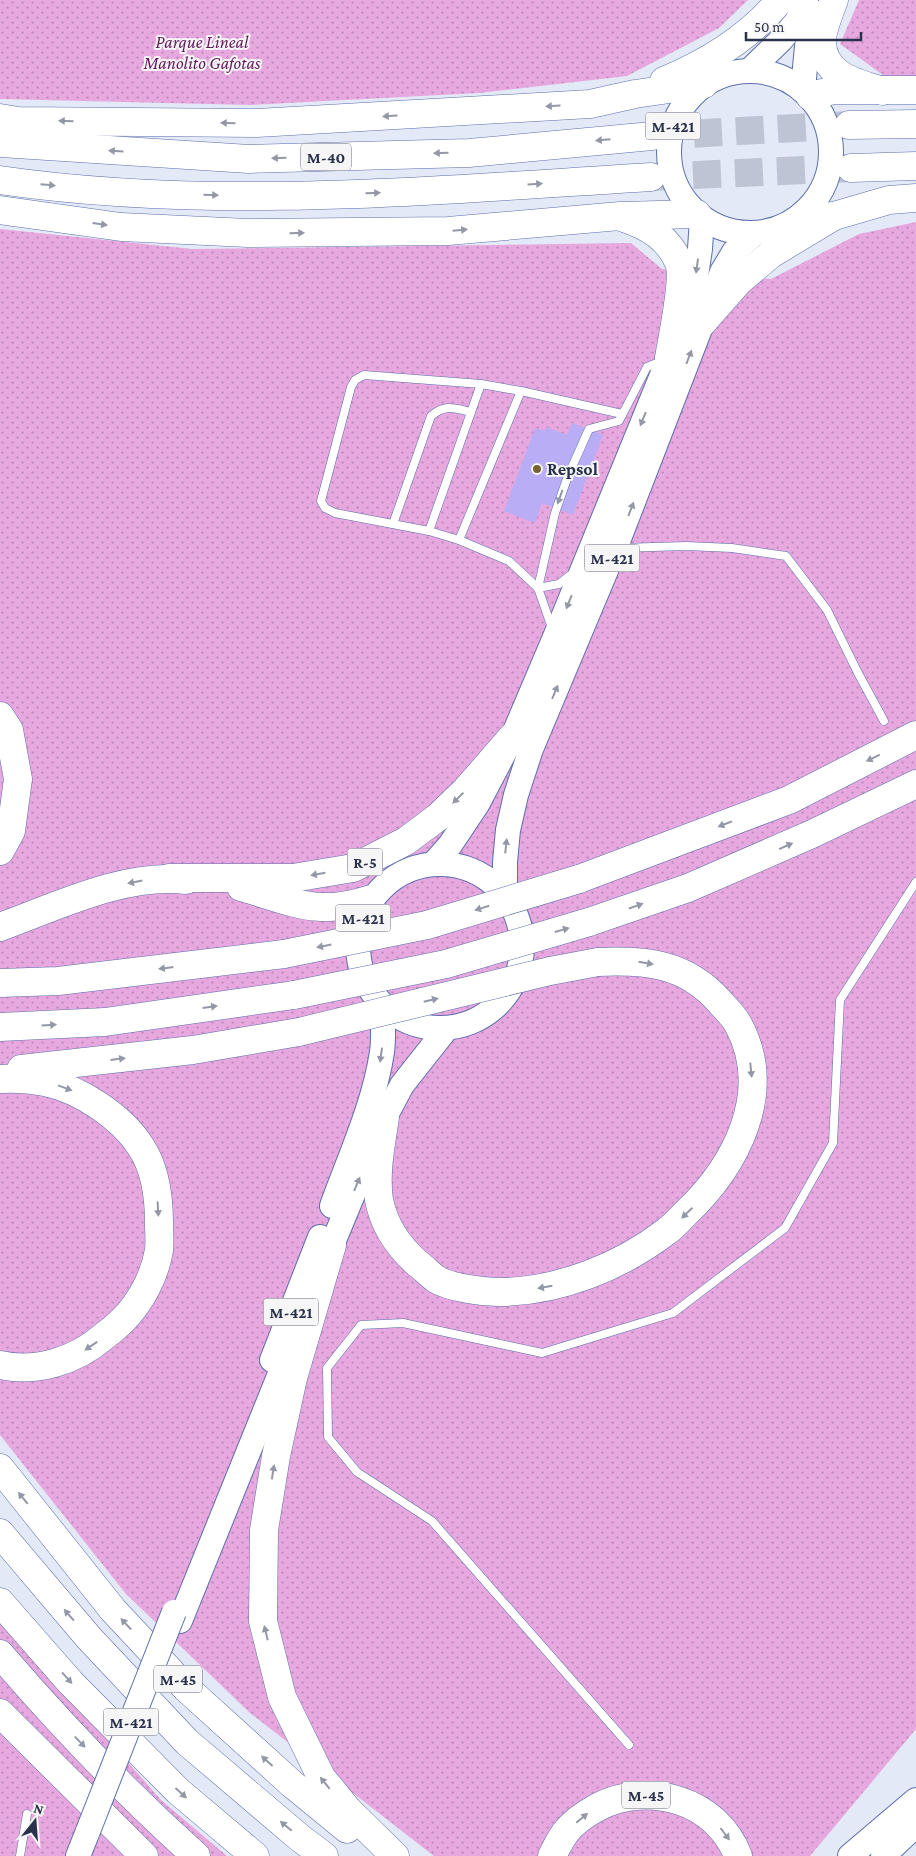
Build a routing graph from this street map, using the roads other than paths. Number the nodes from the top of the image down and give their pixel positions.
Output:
1 (780, 0) edge
2 (806, 0) edge
3 (826, 0) edge
4 (834, 0) edge
5 (750, 70) junction
6 (704, 84) junction
7 (916, 90) edge
8 (883, 91) junction
9 (806, 93) junction
10 (635, 94) junction
11 (0, 118) edge
12 (916, 124) edge
13 (849, 125) tunnel mouth
14 (652, 136) tunnel mouth
15 (0, 144) edge
16 (916, 166) edge
17 (851, 168) tunnel mouth
18 (651, 178) tunnel mouth
19 (0, 180) edge
20 (916, 198) edge
21 (0, 210) edge
22 (620, 216) junction
23 (699, 216) junction
24 (834, 216) junction
25 (796, 219) junction
26 (754, 234) junction
27 (702, 323) junction
28 (669, 358) junction
29 (481, 384) junction
30 (521, 391) junction
31 (471, 412) junction
32 (622, 414) junction
33 (393, 524) junction
34 (429, 531) junction
35 (459, 540) junction
36 (616, 549) junction
37 (584, 566) junction
38 (538, 588) junction
39 (556, 637) junction
40 (0, 716) edge
41 (884, 721) dead end
42 (916, 735) edge
43 (513, 736) junction
44 (916, 784) edge
45 (0, 851) edge
46 (434, 863) junction
47 (170, 878) junction
48 (916, 882) edge
49 (505, 895) junction
50 (372, 899) junction
51 (0, 927) edge
52 (0, 983) edge
53 (382, 1006) junction
54 (0, 1027) edge
55 (447, 1028) junction
56 (0, 1070) edge
57 (0, 1078) edge
58 (385, 1117) junction
59 (332, 1245) junction
60 (0, 1365) edge
61 (0, 1468) edge
62 (0, 1533) edge
63 (0, 1602) edge
64 (177, 1617) junction
65 (0, 1654) edge
66 (0, 1713) edge
67 (630, 1745) dead end
68 (916, 1800) edge
69 (27, 1814) dead end
70 (916, 1825) edge
71 (90, 1841) edge
72 (20, 1856) edge
73 (78, 1856) edge
74 (144, 1856) edge
75 (196, 1856) edge
76 (255, 1856) edge
77 (324, 1856) edge
78 (388, 1856) edge
79 (395, 1856) edge
80 (552, 1856) edge
81 (738, 1856) edge
82 (850, 1856) edge
83 (883, 1856) edge

1 - 10 highway
2 - 5 main road
3 - 9 main road
4 - 8 highway
5 - 6 main road, M-421
5 - 9 main road, M-421
6 - 10 highway
6 - 23 main road, M-421
7 - 8 highway
8 - 9 highway
9 - 25 main road, M-421
10 -> 11 highway
12 - 13 highway
14 -> 15 highway, M-40
16 - 17 highway
19 -> 18 highway, M-40
20 - 24 highway
21 -> 22 highway
22 - 23 highway
22 - 28 highway
23 - 26 main road, M-421
23 -> 28 main road, M-421
24 - 25 highway
24 - 27 highway
25 - 26 main road, M-421
26 - 27 main road, M-421
36 -> 27 main road, M-421
28 - 32 lane
28 -> 37 main road, M-421
29 - 30 lane
29 - 31 lane
29 - 33 lane
30 - 32 lane
30 - 35 lane
31 - 33 lane
31 - 34 lane
32 -> 38 lane
33 - 34 lane
34 - 35 lane
35 - 38 lane
36 - 41 lane
49 -> 36 main road, M-421
37 - 38 lane
37 -> 39 main road, M-421
38 - 39 lane
39 - 43 main road, M-421
40 - 45 highway
42 -> 52 highway, bridge
43 - 46 main road, M-421
43 -> 47 highway, R-5
54 -> 44 highway, bridge
46 - 49 main road, M-421
46 - 50 main road, M-421
47 - 50 highway, R-5
47 -> 51 highway, R-5
48 - 67 lane
49 - 55 main road, M-421
50 - 53 main road, M-421
53 - 55 main road, M-421
53 -> 64 main road, M-421
55 - 58 main road, M-421
56 -> 58 highway, bridge
57 -> 60 highway
59 -> 58 main road, M-421
59 - 64 main road, M-421
79 -> 59 highway
78 -> 61 highway, M-45
77 -> 62 highway, M-45
63 -> 76 highway
64 - 71 main road, M-421, bridge
65 -> 75 highway
66 - 74 highway
68 - 82 main road
69 - 72 lane
70 - 83 main road
71 - 73 main road, M-421
80 -> 81 highway, M-45

